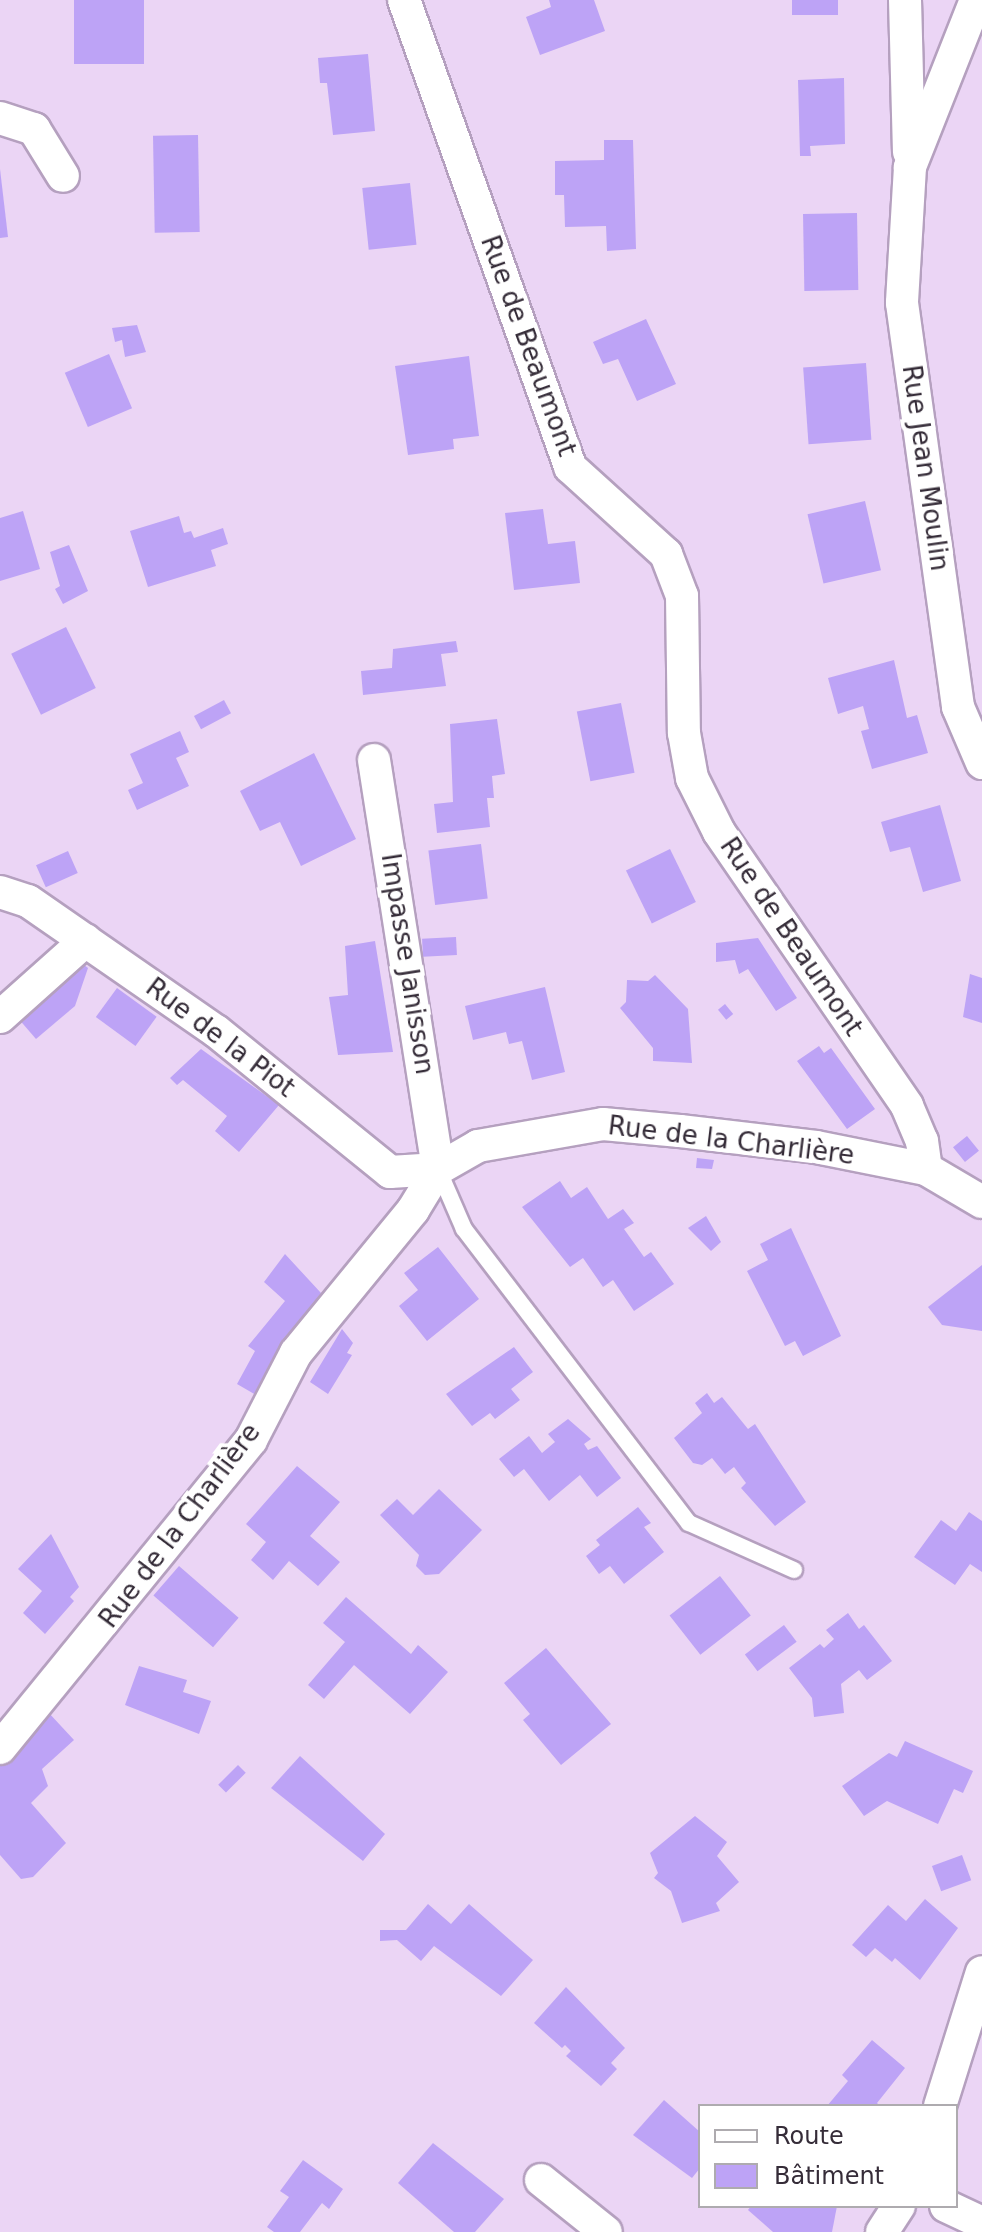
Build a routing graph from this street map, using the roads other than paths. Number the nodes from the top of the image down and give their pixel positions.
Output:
1 (404, 0) edge
2 (905, 0) edge
3 (976, 0) edge
4 (0, 118) edge
5 (910, 167) junction
6 (63, 176) dead end
7 (374, 760) dead end
8 (982, 763) edge
9 (0, 892) edge
10 (86, 940) junction
11 (0, 1017) edge
12 (438, 1169) junction
13 (926, 1169) junction
14 (982, 1202) edge
15 (794, 1570) dead end
16 (0, 1748) edge
17 (982, 1972) edge
18 (941, 2104) edge
19 (541, 2180) dead end
20 (898, 2208) edge
21 (950, 2208) edge
22 (982, 2223) edge
23 (606, 2232) edge
24 (882, 2232) edge

1 - 13 street, Rue de Beaumont
2 - 5 street, Rue Jean Moulin
3 - 5 street, Rue Jean Moulin
4 - 6 street
5 - 8 street, Rue Jean Moulin
7 - 12 street, Impasse Janisson
9 - 10 street, Rue de la Piot
10 - 11 street
10 - 12 street, Rue de la Piot
12 - 13 street, Rue de la Charlière
12 - 15 lane
12 - 16 street, Rue de la Charlière
13 - 14 street, Rue de la Charlière
17 - 18 street
19 - 23 street
20 - 24 street
21 - 22 street

